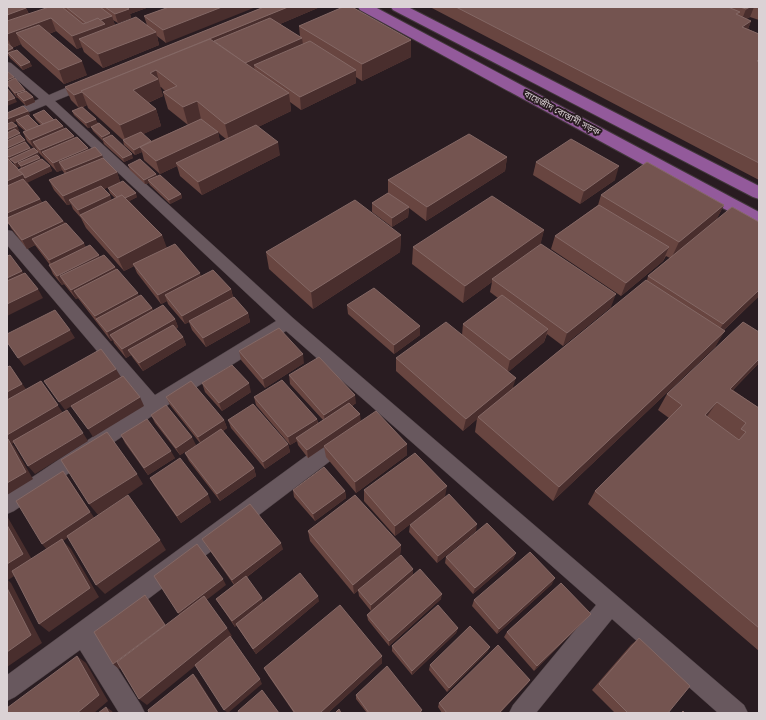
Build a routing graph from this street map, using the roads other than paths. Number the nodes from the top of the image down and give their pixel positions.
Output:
1 (364, 7) edge
2 (398, 7) edge
3 (7, 65) edge
4 (98, 80) edge
5 (47, 100) junction
6 (7, 117) edge
7 (759, 193) edge
8 (759, 220) edge
9 (7, 235) edge
10 (287, 322) junction
11 (154, 406) junction
12 (373, 417) junction
13 (7, 505) edge
14 (610, 604) junction
15 (83, 634) junction
16 (7, 689) edge
17 (133, 713) edge
18 (521, 713) edge
19 (736, 713) edge

1 - 8 main road, বায়েজীদ বোস্তামী সড়ক
2 - 7 main road, বায়েজীদ বোস্তামী সড়ক
3 - 5 street
4 - 5 street
5 - 6 street
5 - 10 street
9 - 11 street
10 - 11 street
10 - 12 street
11 - 13 street
12 - 14 street
12 - 15 street
14 - 18 street
14 - 19 street
15 - 16 street
15 - 17 street

